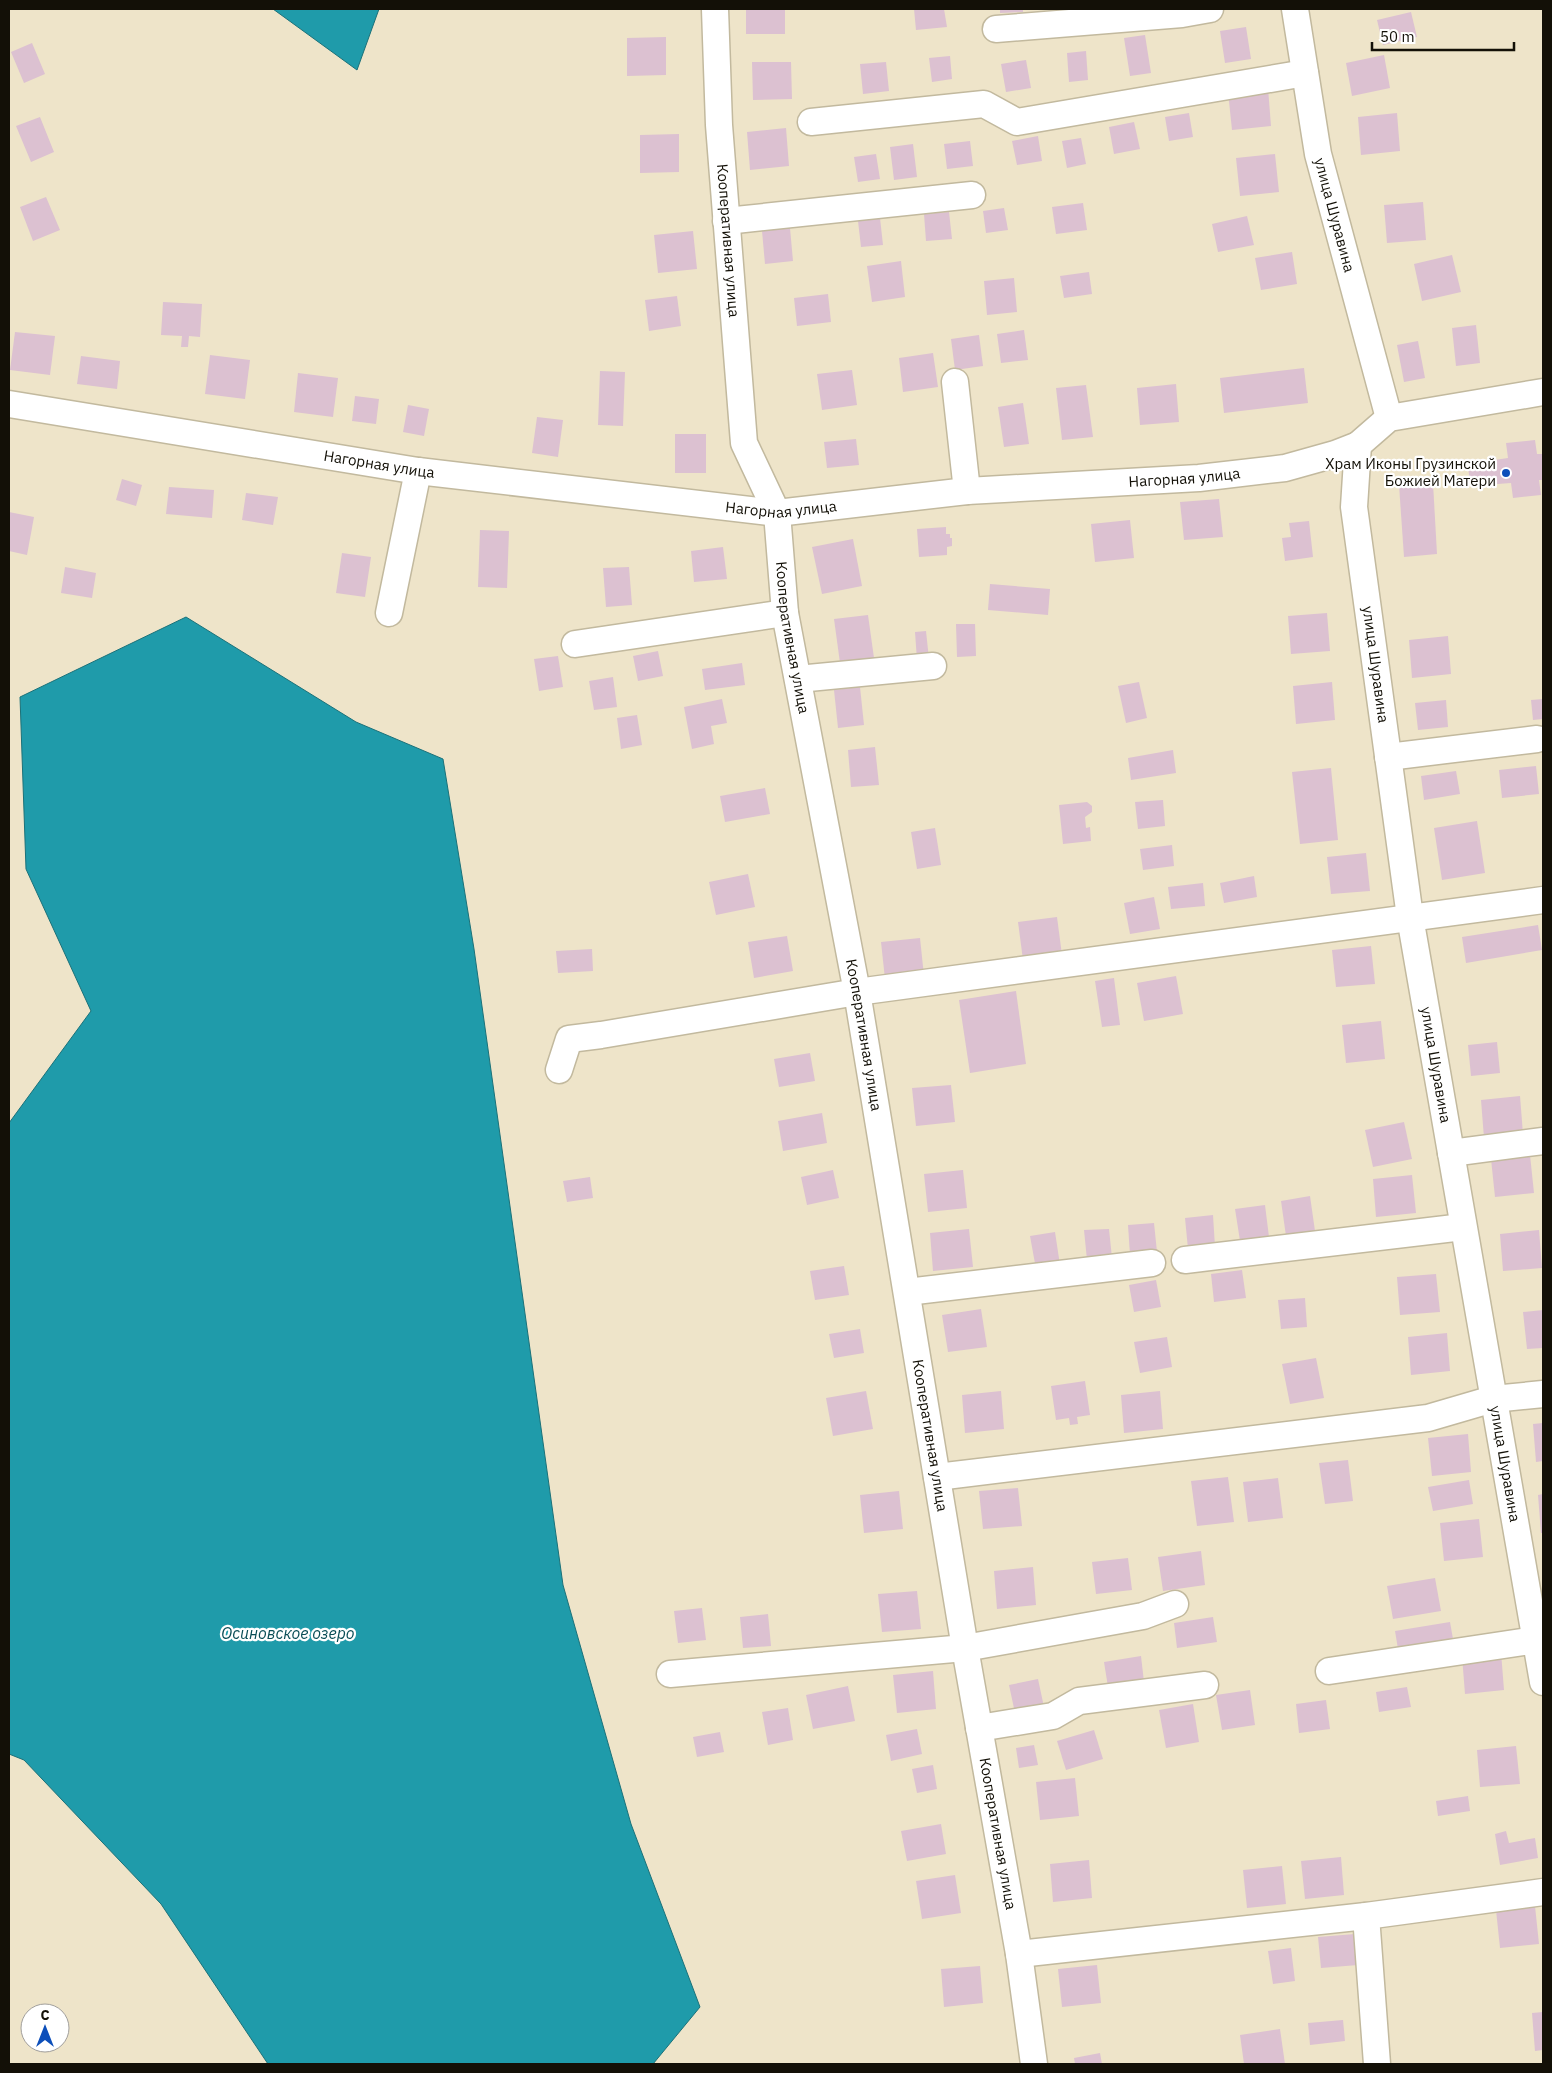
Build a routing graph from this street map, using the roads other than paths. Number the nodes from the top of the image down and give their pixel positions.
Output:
1 (715, 9) edge
2 (1210, 9) edge
3 (1294, 9) edge
4 (996, 29) dead end
5 (1306, 73) junction
6 (811, 122) dead end
7 (972, 195) dead end
8 (726, 221) junction
9 (955, 382) dead end
10 (1543, 392) edge
11 (9, 404) edge
12 (1389, 418) junction
13 (1358, 445) junction
14 (418, 471) junction
15 (967, 491) junction
16 (777, 513) junction
17 (389, 613) dead end
18 (785, 613) junction
19 (575, 644) dead end
20 (933, 666) dead end
21 (798, 679) junction
22 (1537, 739) dead end
23 (1388, 757) junction
24 (1543, 900) edge
25 (1410, 917) junction
26 (858, 992) junction
27 (559, 1070) dead end
28 (1543, 1141) edge
29 (1451, 1153) junction
30 (1463, 1228) junction
31 (1185, 1260) dead end
32 (1152, 1264) dead end
33 (906, 1292) junction
34 (1543, 1394) edge
35 (1493, 1399) junction
36 (937, 1477) junction
37 (1533, 1560) edge
38 (1175, 1604) dead end
39 (965, 1648) junction
40 (1539, 1650) edge
41 (1329, 1671) dead end
42 (670, 1674) dead end
43 (1543, 1682) edge
44 (1205, 1685) dead end
45 (979, 1728) junction
46 (1543, 1892) edge
47 (1366, 1916) junction
48 (1019, 1954) junction
49 (1034, 2064) edge
50 (1377, 2064) edge

1 - 8 street, Кооперативная улица
2 - 4 street
3 - 5 street, улица Шуравина
5 - 6 street
5 - 12 street, улица Шуравина
7 - 8 street
8 - 16 street, Кооперативная улица
9 - 15 street
10 - 12 street
11 - 14 street, Нагорная улица
12 - 13 street, Нагорная улица
13 - 15 street, Нагорная улица
13 - 23 street, улица Шуравина
14 - 16 street, Нагорная улица
14 - 17 street
15 - 16 street, Нагорная улица
16 - 18 street, Кооперативная улица
18 - 19 street
18 - 21 street, Кооперативная улица
20 - 21 street
21 - 26 street, Кооперативная улица
22 - 23 street
23 - 25 street, улица Шуравина
24 - 25 street
25 - 26 street
25 - 29 street, улица Шуравина
26 - 27 street
26 - 33 street, Кооперативная улица
28 - 29 street
29 - 30 street, улица Шуравина
30 - 31 street
30 - 35 street, улица Шуравина
32 - 33 street
33 - 36 street, Кооперативная улица
34 - 35 street
35 - 36 street
35 - 37 street, улица Шуравина
36 - 39 street, Кооперативная улица
37 - 40 street, улица Шуравина
38 - 39 street
39 - 42 street
39 - 45 street, Кооперативная улица
40 - 41 street
40 - 43 street, улица Шуравина
44 - 45 street
45 - 48 street, Кооперативная улица
46 - 47 street
47 - 48 street
47 - 50 street
48 - 49 street, Кооперативная улица

